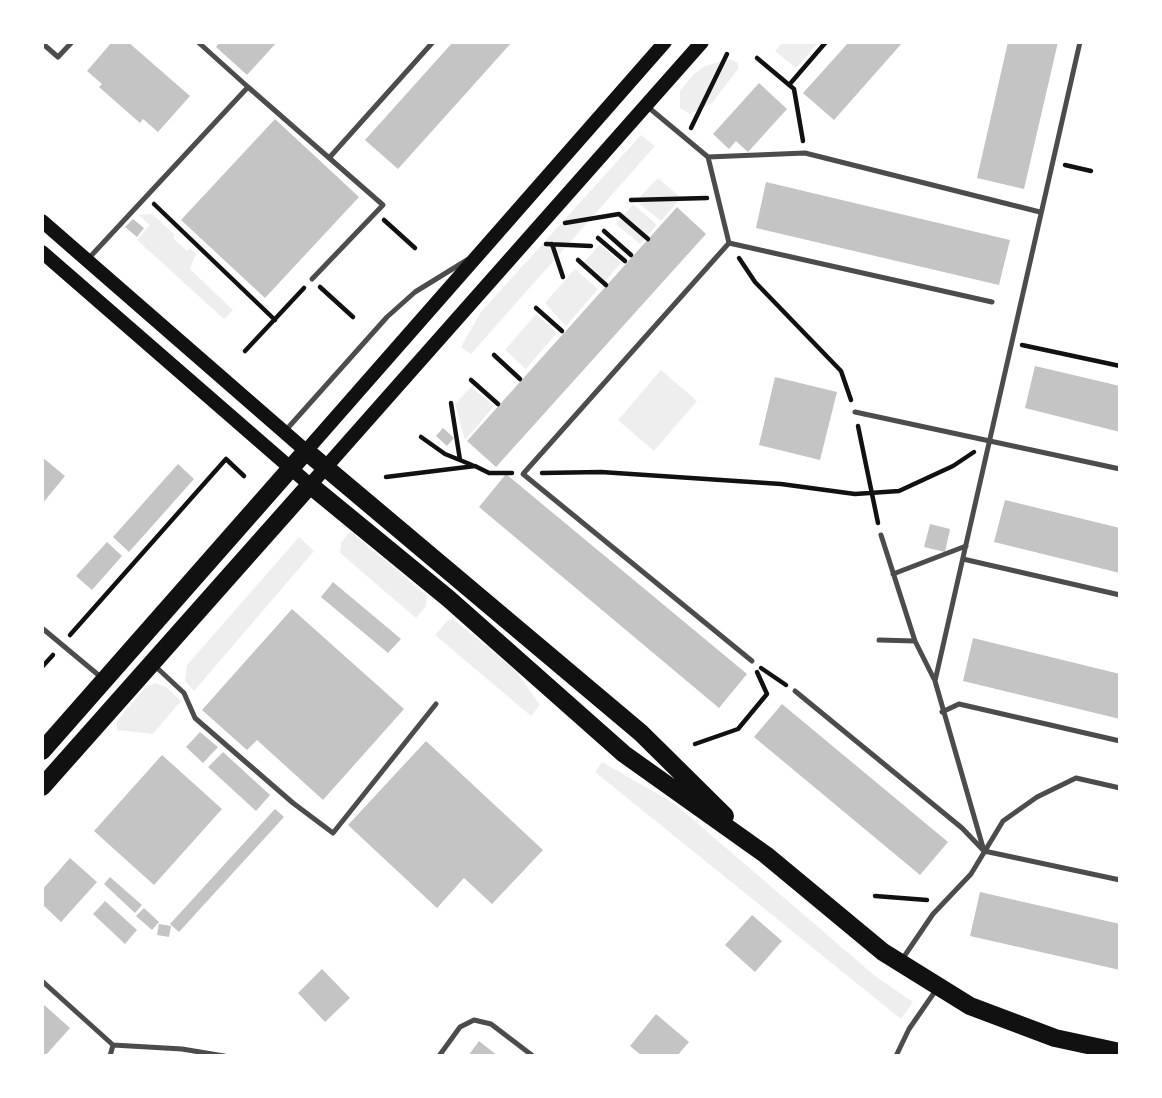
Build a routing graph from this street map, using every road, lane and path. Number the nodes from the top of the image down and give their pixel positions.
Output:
1 (72, 42) edge
2 (198, 42) edge
3 (433, 42) edge
4 (665, 42) edge
5 (702, 42) edge
6 (826, 42) edge
7 (1080, 42) edge
8 (42, 43) edge
9 (727, 54) dead end
10 (757, 58) dead end
11 (789, 85) junction
12 (248, 88) junction
13 (646, 105) junction
14 (686, 138) junction
15 (805, 153) junction
16 (708, 157) junction
17 (329, 158) junction
18 (1052, 162) junction
19 (1091, 171) dead end
20 (146, 196) junction
21 (718, 198) junction
22 (631, 200) dead end
23 (375, 212) junction
24 (1041, 212) junction
25 (42, 222) edge
26 (537, 228) junction
27 (604, 231) dead end
28 (598, 237) dead end
29 (648, 239) dead end
30 (524, 243) junction
31 (729, 243) junction
32 (552, 244) junction
33 (591, 246) dead end
34 (415, 248) dead end
35 (42, 252) edge
36 (480, 252) junction
37 (87, 260) junction
38 (578, 260) dead end
39 (563, 277) dead end
40 (312, 279) junction
41 (606, 285) dead end
42 (992, 302) dead end
43 (536, 308) dead end
44 (353, 317) dead end
45 (275, 320) junction
46 (562, 331) dead end
47 (1012, 342) junction
48 (245, 351) dead end
49 (494, 355) dead end
50 (1120, 366) edge
51 (520, 379) dead end
52 (471, 380) dead end
53 (451, 403) dead end
54 (498, 404) dead end
55 (855, 412) junction
56 (284, 432) junction
57 (421, 437) dead end
58 (989, 442) junction
59 (306, 451) junction
60 (461, 461) junction
61 (475, 466) junction
62 (326, 467) junction
63 (290, 469) junction
64 (1120, 469) edge
65 (523, 474) junction
66 (244, 476) dead end
67 (386, 477) dead end
68 (310, 485) junction
69 (871, 493) junction
70 (881, 535) joint
71 (966, 546) junction
72 (963, 559) junction
73 (893, 574) junction
74 (1120, 595) edge
75 (42, 628) edge
76 (879, 640) dead end
77 (915, 641) junction
78 (62, 645) junction
79 (752, 661) junction
80 (153, 664) junction
81 (42, 667) edge
82 (104, 680) junction
83 (935, 681) junction
84 (795, 691) joint
85 (436, 704) dead end
86 (942, 712) junction
87 (1120, 741) edge
88 (695, 744) dead end
89 (42, 751) edge
90 (42, 787) edge
91 (1120, 788) edge
92 (984, 851) junction
93 (766, 855) junction
94 (1120, 880) edge
95 (875, 896) dead end
96 (944, 902) junction
97 (900, 963) junction
98 (42, 981) edge
99 (938, 988) junction
100 (113, 1045) junction
101 (1120, 1052) edge
102 (110, 1056) edge
103 (224, 1056) edge
104 (439, 1056) edge
105 (533, 1056) edge
106 (896, 1056) edge

1 - 8 lane
2 - 12 lane
3 - 17 lane
4 - 36 main road
5 - 13 main road
6 - 11 path
7 - 18 lane
9 - 14 path
10 - 11 path
11 - 15 path
12 - 17 lane
12 - 20 lane
13 - 14 lane
13 - 26 main road
14 - 16 lane
15 - 16 lane
15 - 24 lane
16 - 21 lane
17 - 23 lane
18 - 19 path
18 - 24 lane
20 - 37 lane
20 - 45 path
21 - 22 path
21 - 31 lane
23 - 34 path
23 - 40 lane
24 - 47 lane
25 - 37 main road
26 - 29 path
26 - 30 main road
27 - 28 path
30 - 32 path
30 - 62 main road
31 - 42 lane
31 - 55 path
31 - 65 lane
32 - 33 path
32 - 39 path
35 - 63 main road
36 - 56 lane
36 - 59 main road
37 - 56 main road
38 - 41 path
40 - 44 path
40 - 45 path
43 - 46 path
45 - 48 path
47 - 50 path
47 - 58 lane
49 - 51 path
52 - 54 path
53 - 60 path
55 - 58 lane
55 - 69 path
56 - 59 main road
57 - 60 path
58 - 64 lane
58 - 69 path
58 - 71 lane
59 - 62 main road
59 - 63 main road
60 - 61 path
61 - 65 path
61 - 67 path
62 - 68 main road
62 - 93 main road
63 - 68 main road
63 - 82 main road
65 - 69 path
65 - 79 lane
66 - 78 path
68 - 80 main road
68 - 93 main road
69 - 70 path
70 - 73 lane
71 - 72 lane
71 - 73 lane
72 - 74 lane
72 - 83 lane
73 - 77 lane
75 - 78 lane
76 - 77 lane
77 - 83 lane
78 - 81 path
78 - 82 lane
79 - 84 path
79 - 88 path
80 - 85 lane
80 - 90 main road
82 - 89 main road
83 - 86 lane
84 - 92 lane
86 - 87 lane
86 - 92 lane
91 - 92 lane
92 - 94 lane
92 - 96 lane
93 - 97 main road
95 - 96 path
96 - 97 lane
97 - 99 main road
98 - 100 lane
99 - 101 main road
99 - 106 lane
100 - 102 lane
100 - 103 lane
104 - 105 lane

